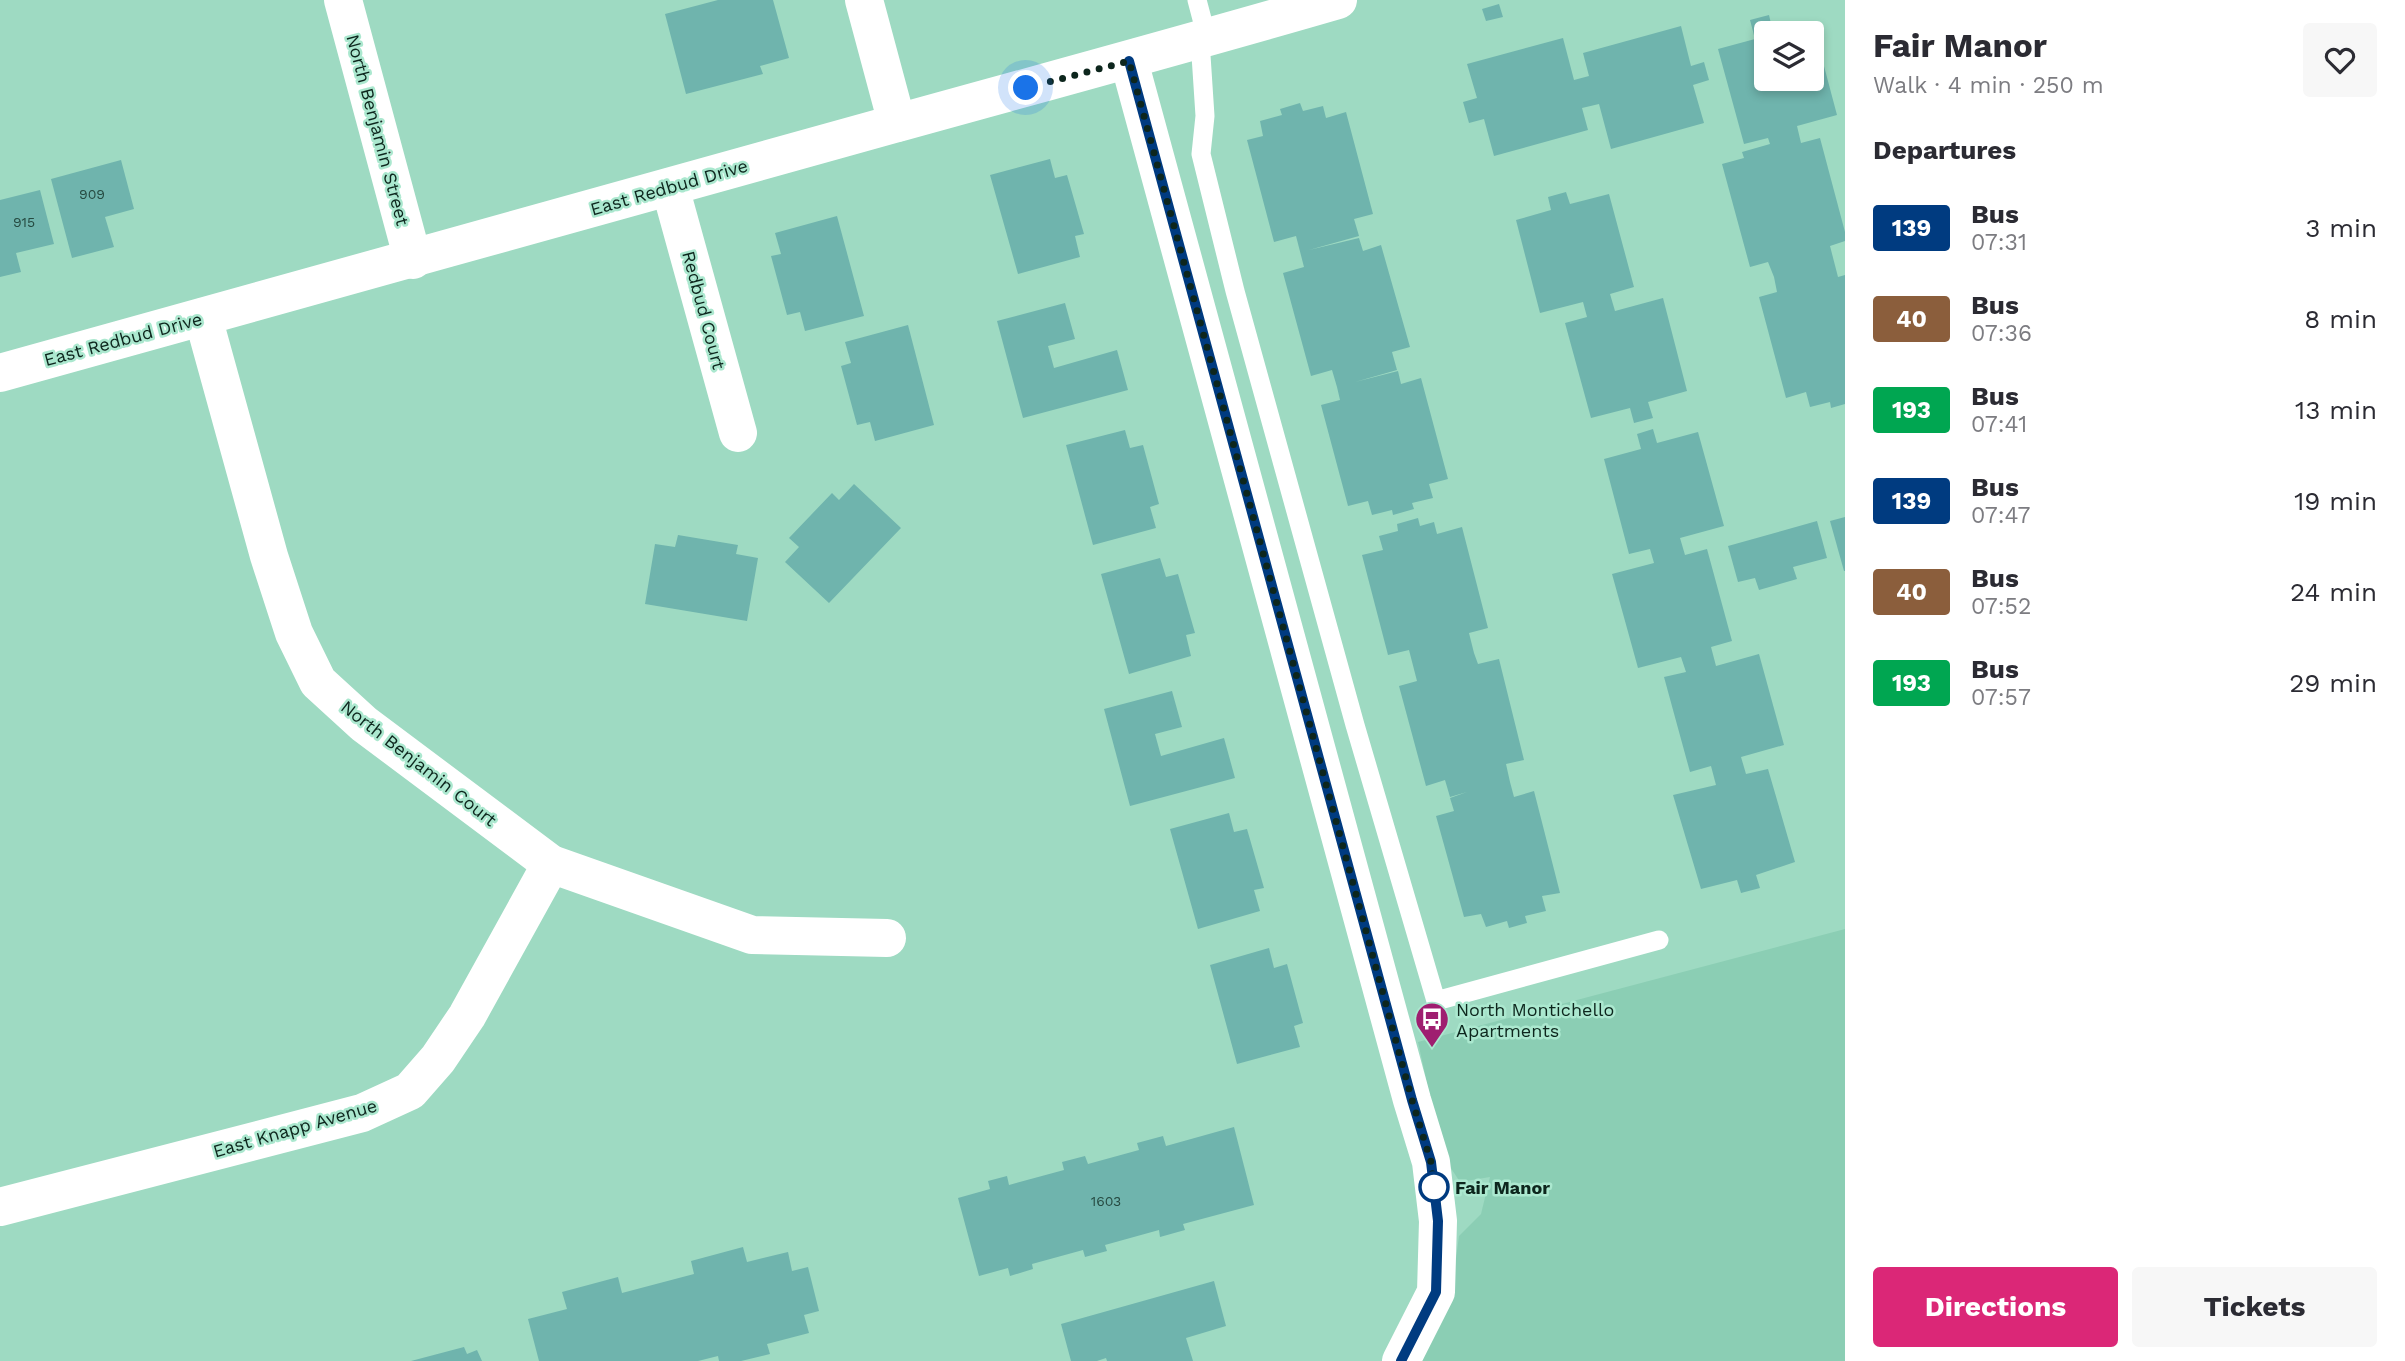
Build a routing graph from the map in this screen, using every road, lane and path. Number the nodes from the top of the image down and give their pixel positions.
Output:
1 (342, 0) edge
2 (864, 0) edge
3 (1197, 0) edge
4 (1338, 0) edge
5 (1204, 39) junction
6 (1129, 61) junction
7 (897, 123) junction
8 (670, 187) junction
9 (414, 260) junction
10 (203, 317) junction
11 (0, 373) edge
12 (738, 433) dead end
13 (551, 864) junction
14 (887, 938) dead end
15 (1660, 940) dead end
16 (0, 1207) edge
17 (1401, 1361) edge

1 - 9 street, North Benjamin Street
2 - 7 street
3 - 5 lane
4 - 5 street, East Redbud Drive
5 - 6 street, East Redbud Drive
5 - 15 lane
6 - 7 street, East Redbud Drive
6 - 17 street
7 - 8 street, East Redbud Drive
8 - 9 street, East Redbud Drive
8 - 12 street, Redbud Court
9 - 10 street, East Redbud Drive
10 - 11 street, East Redbud Drive
10 - 13 street, North Benjamin Court
13 - 14 street, North Benjamin Court
13 - 16 street, East Knapp Avenue

